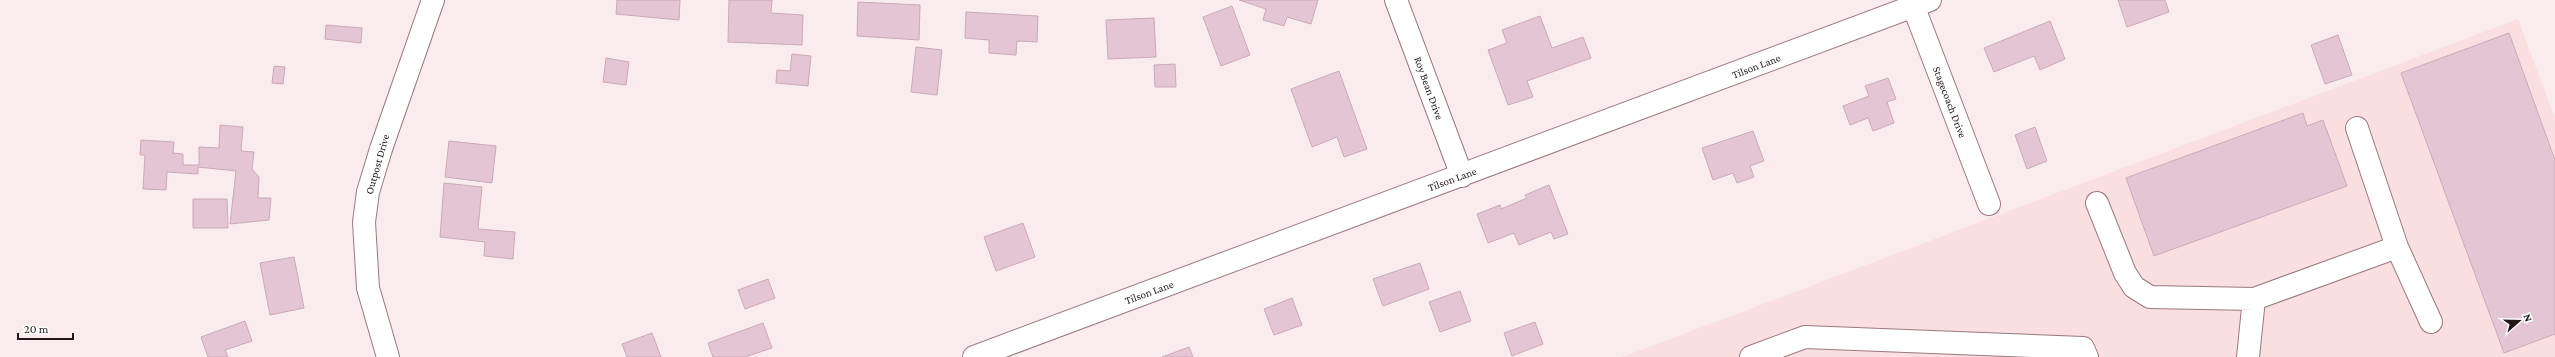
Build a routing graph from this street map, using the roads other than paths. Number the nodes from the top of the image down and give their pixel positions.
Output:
1 (434, 0) edge
2 (1396, 0) edge
3 (1918, 2) edge
4 (2357, 128) dead end
5 (1462, 176) junction
6 (2097, 203) dead end
7 (1989, 204) dead end
8 (2397, 247) junction
9 (2254, 299) junction
10 (2431, 322) dead end
11 (388, 357) edge
12 (974, 357) edge
13 (1751, 357) edge
14 (2087, 357) edge
15 (2248, 357) edge

1 - 11 street, Outpost Drive
2 - 5 street, Roy Bean Drive
3 - 5 street, Tilson Lane
3 - 7 street, Stagecoach Drive
4 - 8 street
5 - 12 street, Tilson Lane
6 - 9 street
8 - 9 street
8 - 10 street
9 - 15 street
13 - 14 street

